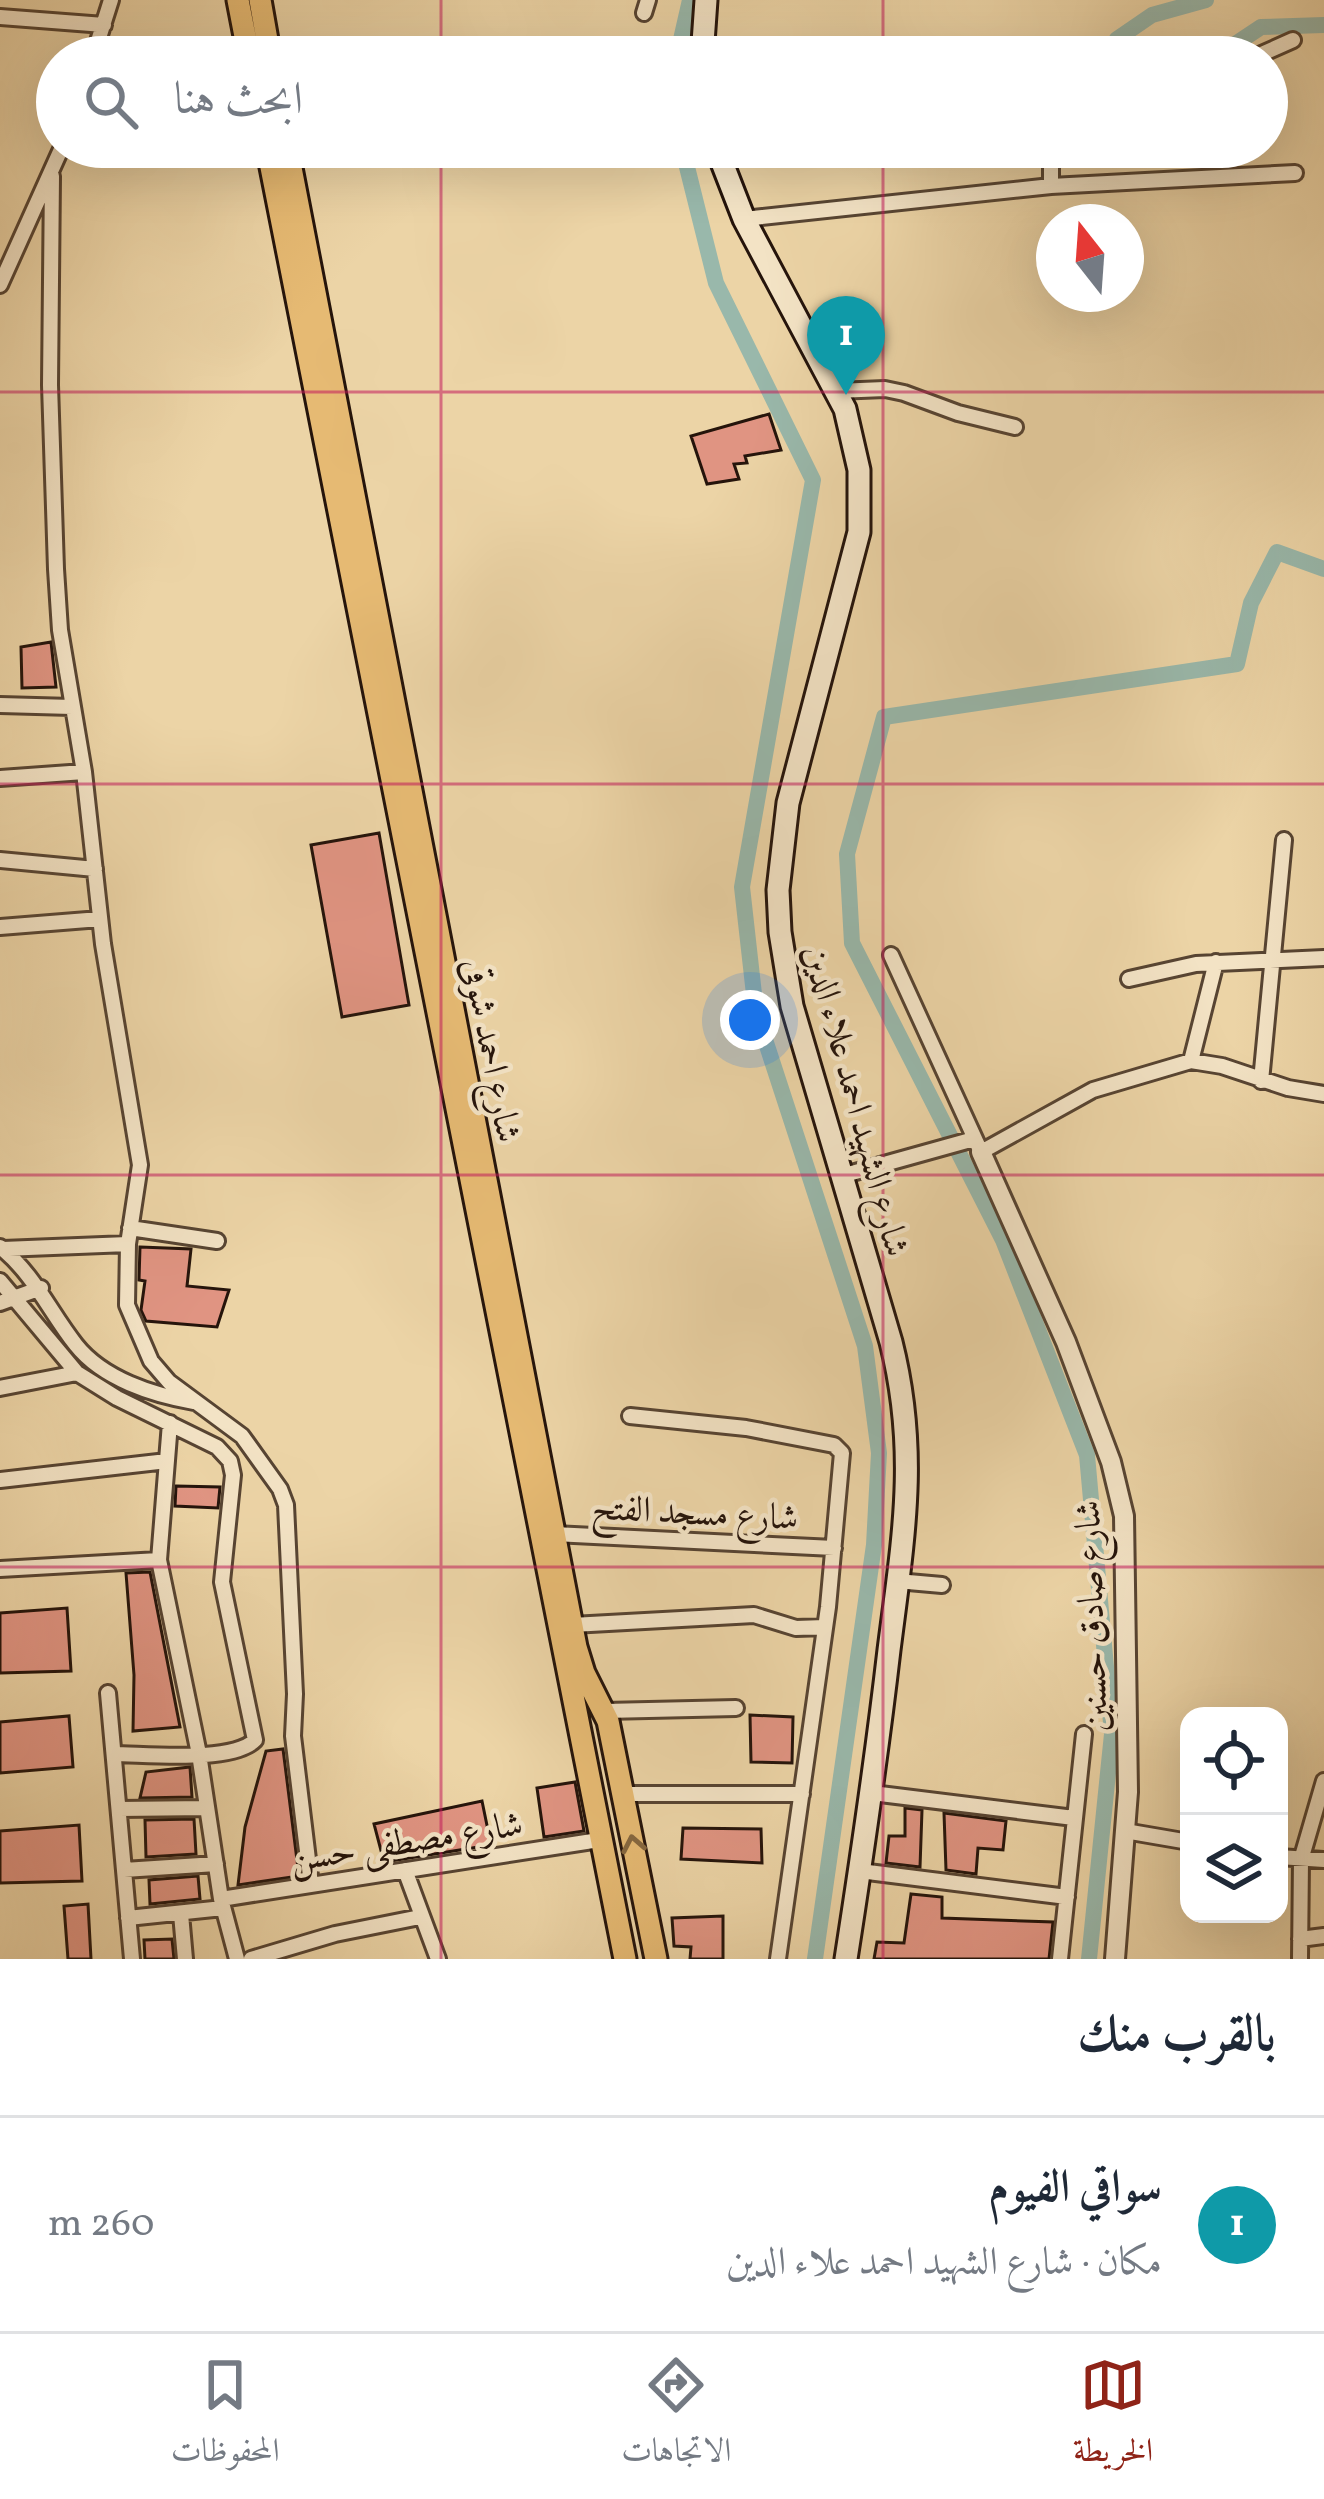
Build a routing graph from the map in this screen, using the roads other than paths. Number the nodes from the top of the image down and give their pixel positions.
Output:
1 (111, 0) edge
2 (238, 0) edge
3 (260, 0) edge
4 (706, 0) edge
5 (0, 17) edge
6 (104, 25) junction
7 (100, 36) edge
8 (245, 36) edge
9 (267, 36) edge
10 (703, 36) edge
11 (1293, 40) dead end
12 (1288, 42) edge
13 (55, 168) edge
14 (271, 168) edge
15 (291, 168) edge
16 (724, 168) edge
17 (1051, 168) edge
18 (1295, 173) dead end
19 (52, 176) junction
20 (1051, 186) junction
21 (744, 219) junction
22 (0, 285) edge
23 (836, 391) junction
24 (1015, 427) dead end
25 (0, 705) edge
26 (72, 707) junction
27 (84, 772) junction
28 (0, 778) edge
29 (1284, 840) dead end
30 (0, 860) edge
31 (95, 868) junction
32 (100, 920) junction
33 (0, 927) edge
34 (891, 955) dead end
35 (1324, 958) edge
36 (1272, 959) junction
37 (1216, 962) junction
38 (1129, 979) dead end
39 (1191, 1061) junction
40 (1261, 1081) junction
41 (1324, 1081) edge
42 (1323, 1094) edge
43 (973, 1144) junction
44 (841, 1176) junction
45 (129, 1236) junction
46 (218, 1241) dead end
47 (1, 1248) edge
48 (0, 1281) edge
49 (40, 1288) junction
50 (18, 1299) junction
51 (0, 1303) edge
52 (77, 1373) junction
53 (0, 1388) edge
54 (199, 1403) junction
55 (630, 1416) dead end
56 (170, 1423) junction
57 (167, 1461) junction
58 (0, 1480) edge
59 (554, 1534) junction
60 (835, 1548) junction
61 (159, 1560) junction
62 (0, 1568) edge
63 (898, 1581) junction
64 (942, 1585) dead end
65 (572, 1625) junction
66 (825, 1628) junction
67 (108, 1693) dead end
68 (736, 1708) dead end
69 (608, 1722) junction
70 (1084, 1734) dead end
71 (580, 1738) junction
72 (113, 1754) junction
73 (199, 1754) junction
74 (1324, 1781) edge
75 (872, 1793) junction
76 (623, 1794) junction
77 (802, 1794) junction
78 (207, 1808) junction
79 (118, 1809) junction
80 (1074, 1818) junction
81 (1125, 1832) junction
82 (599, 1840) junction
83 (1180, 1841) edge
84 (1288, 1858) edge
85 (1301, 1860) junction
86 (1324, 1861) edge
87 (216, 1864) junction
88 (124, 1870) junction
89 (405, 1870) junction
90 (860, 1871) junction
91 (311, 1884) junction
92 (1067, 1897) junction
93 (222, 1903) junction
94 (181, 1913) junction
95 (420, 1917) junction
96 (128, 1918) junction
97 (1324, 1936) edge
98 (1300, 1939) junction
99 (132, 1959) edge
100 (185, 1959) edge
101 (237, 1959) edge
102 (250, 1959) edge
103 (438, 1959) edge
104 (625, 1959) edge
105 (656, 1959) edge
106 (778, 1959) edge
107 (846, 1959) edge
108 (1060, 1959) edge
109 (1115, 1959) edge
110 (1300, 1959) edge

1 - 6 street
2 - 8 main road
3 - 9 main road
4 - 10 main road
5 - 6 street
6 - 7 street
11 - 12 street
13 - 19 street
14 - 71 main road, شارع احمد شوقى
15 - 59 main road, شارع احمد شوقى
16 - 21 main road, شارع الشهيد احمد علاء الدين
17 - 20 street
18 - 20 street
19 - 22 street
19 - 26 street
20 - 21 street
21 - 23 main road, شارع الشهيد احمد علاء الدين
23 - 24 street
23 - 44 main road, شارع الشهيد احمد علاء الدين
25 - 26 street
26 - 27 street
27 - 28 street
27 - 31 street
29 - 36 street
30 - 31 street
31 - 32 street
32 - 33 street
32 - 45 street
34 - 43 street
35 - 36 street
36 - 37 street
36 - 40 street
37 - 38 street
37 - 39 street
39 - 40 street
39 - 43 street
40 - 42 street
41 - 42 street
43 - 44 street
43 - 81 street, شارع صادق حسنين
44 - 63 main road, شارع الشهيد احمد علاء الدين
45 - 46 street
45 - 47 street
45 - 54 street
47 - 49 street
48 - 50 street
49 - 50 street
49 - 54 street
50 - 51 street
50 - 52 street
52 - 53 street
52 - 56 street
54 - 91 street
55 - 60 street
56 - 57 street
56 - 73 street
57 - 58 street
57 - 61 street
59 - 60 street, شارع مسجد الفتح
59 - 65 main road, شارع احمد شوقى
60 - 66 street
61 - 62 street
61 - 73 street
63 - 64 street
63 - 75 main road, شارع الشهيد احمد علاء الدين
65 - 66 street
65 - 69 main road, شارع احمد شوقى
66 - 77 street
67 - 72 street
68 - 69 street
69 - 71 main road
69 - 76 main road, شارع احمد شوقى
70 - 80 street, شارع صادق حسنين
71 - 82 main road, شارع احمد شوقى
72 - 73 street
72 - 79 street
73 - 78 street
74 - 85 street
75 - 80 street
75 - 90 main road, شارع الشهيد احمد علاء الدين
76 - 77 street
105 -> 76 main road, شارع احمد شوقى
77 - 106 street
78 - 79 street
78 - 87 street
79 - 88 street
80 - 92 street, شارع صادق حسنين
81 - 83 street
81 - 109 street, شارع صادق حسنين
82 - 89 street, شارع مصطفى حسن
82 - 104 main road, شارع احمد شوقى
84 - 85 street
85 - 86 street
85 - 98 street
87 - 88 street
87 - 93 street
88 - 96 street
89 - 91 street, شارع مصطفى حسن
89 - 95 street
90 - 92 street
90 - 107 main road, شارع الشهيد احمد علاء الدين
91 - 93 street, شارع مصطفى حسن
92 - 108 street, شارع صادق حسنين
93 - 94 street, شارع مصطفى حسن
93 - 101 street
94 - 96 street, شارع مصطفى حسن
94 - 100 street
95 - 102 street
95 - 103 street
96 - 99 street
97 - 98 street
98 - 110 street

